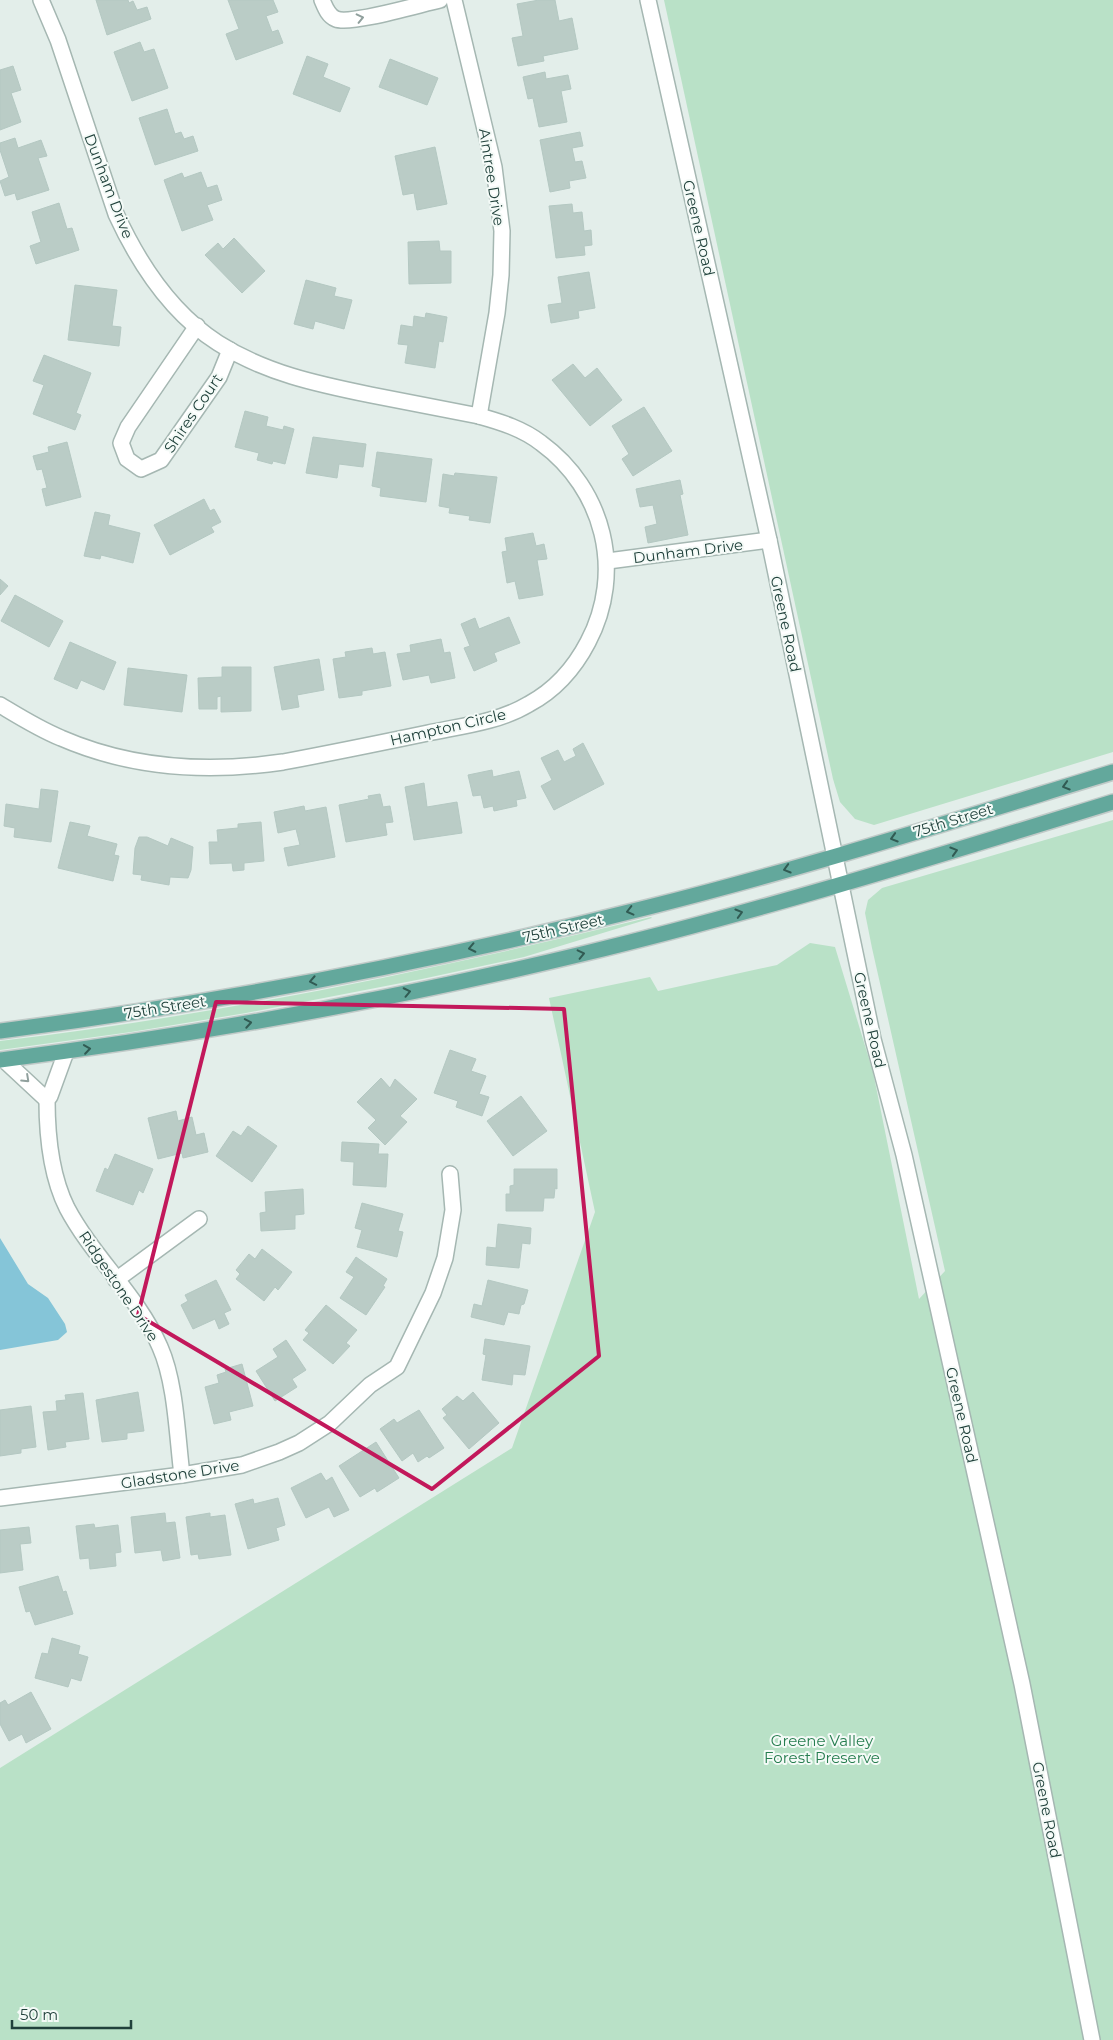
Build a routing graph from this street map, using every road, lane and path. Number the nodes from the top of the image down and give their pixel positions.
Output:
1 (42, 0) edge
2 (322, 0) edge
3 (440, 0) edge
4 (454, 0) edge
5 (648, 0) edge
6 (198, 326) junction
7 (230, 350) junction
8 (479, 416) junction
9 (768, 540) junction
10 (608, 561) junction
11 (2, 710) edge
12 (1113, 772) edge
13 (1113, 802) edge
14 (834, 856) junction
15 (840, 884) junction
16 (0, 1031) edge
17 (66, 1052) junction
18 (2, 1060) edge
19 (46, 1100) junction
20 (450, 1174) dead end
21 (199, 1219) dead end
22 (116, 1280) junction
23 (182, 1475) junction
24 (0, 1498) edge
25 (1092, 2040) edge

1 - 6 street, Dunham Drive
2 -> 3 street
4 - 8 street, Aintree Drive
5 - 9 street, Greene Road
6 - 7 street, Dunham Drive
6 - 7 street, Shires Court
7 - 8 street, Dunham Drive
8 - 10 street, Hampton Circle
9 - 10 street, Dunham Drive
9 - 14 street, Greene Road
10 - 11 street, Hampton Circle
12 -> 14 main road, 75th Street
15 -> 13 main road, 75th Street
14 - 15 street, Greene Road
14 -> 16 main road, 75th Street
17 -> 15 main road, 75th Street
15 - 25 street, Greene Road
17 - 18 main road, 75th Street
17 - 19 street
18 -> 19 street
19 - 22 street, Ridgestone Drive
20 - 23 street, Gladstone Drive
21 - 22 street
22 - 23 street, Ridgestone Drive
23 - 24 street, Gladstone Drive

